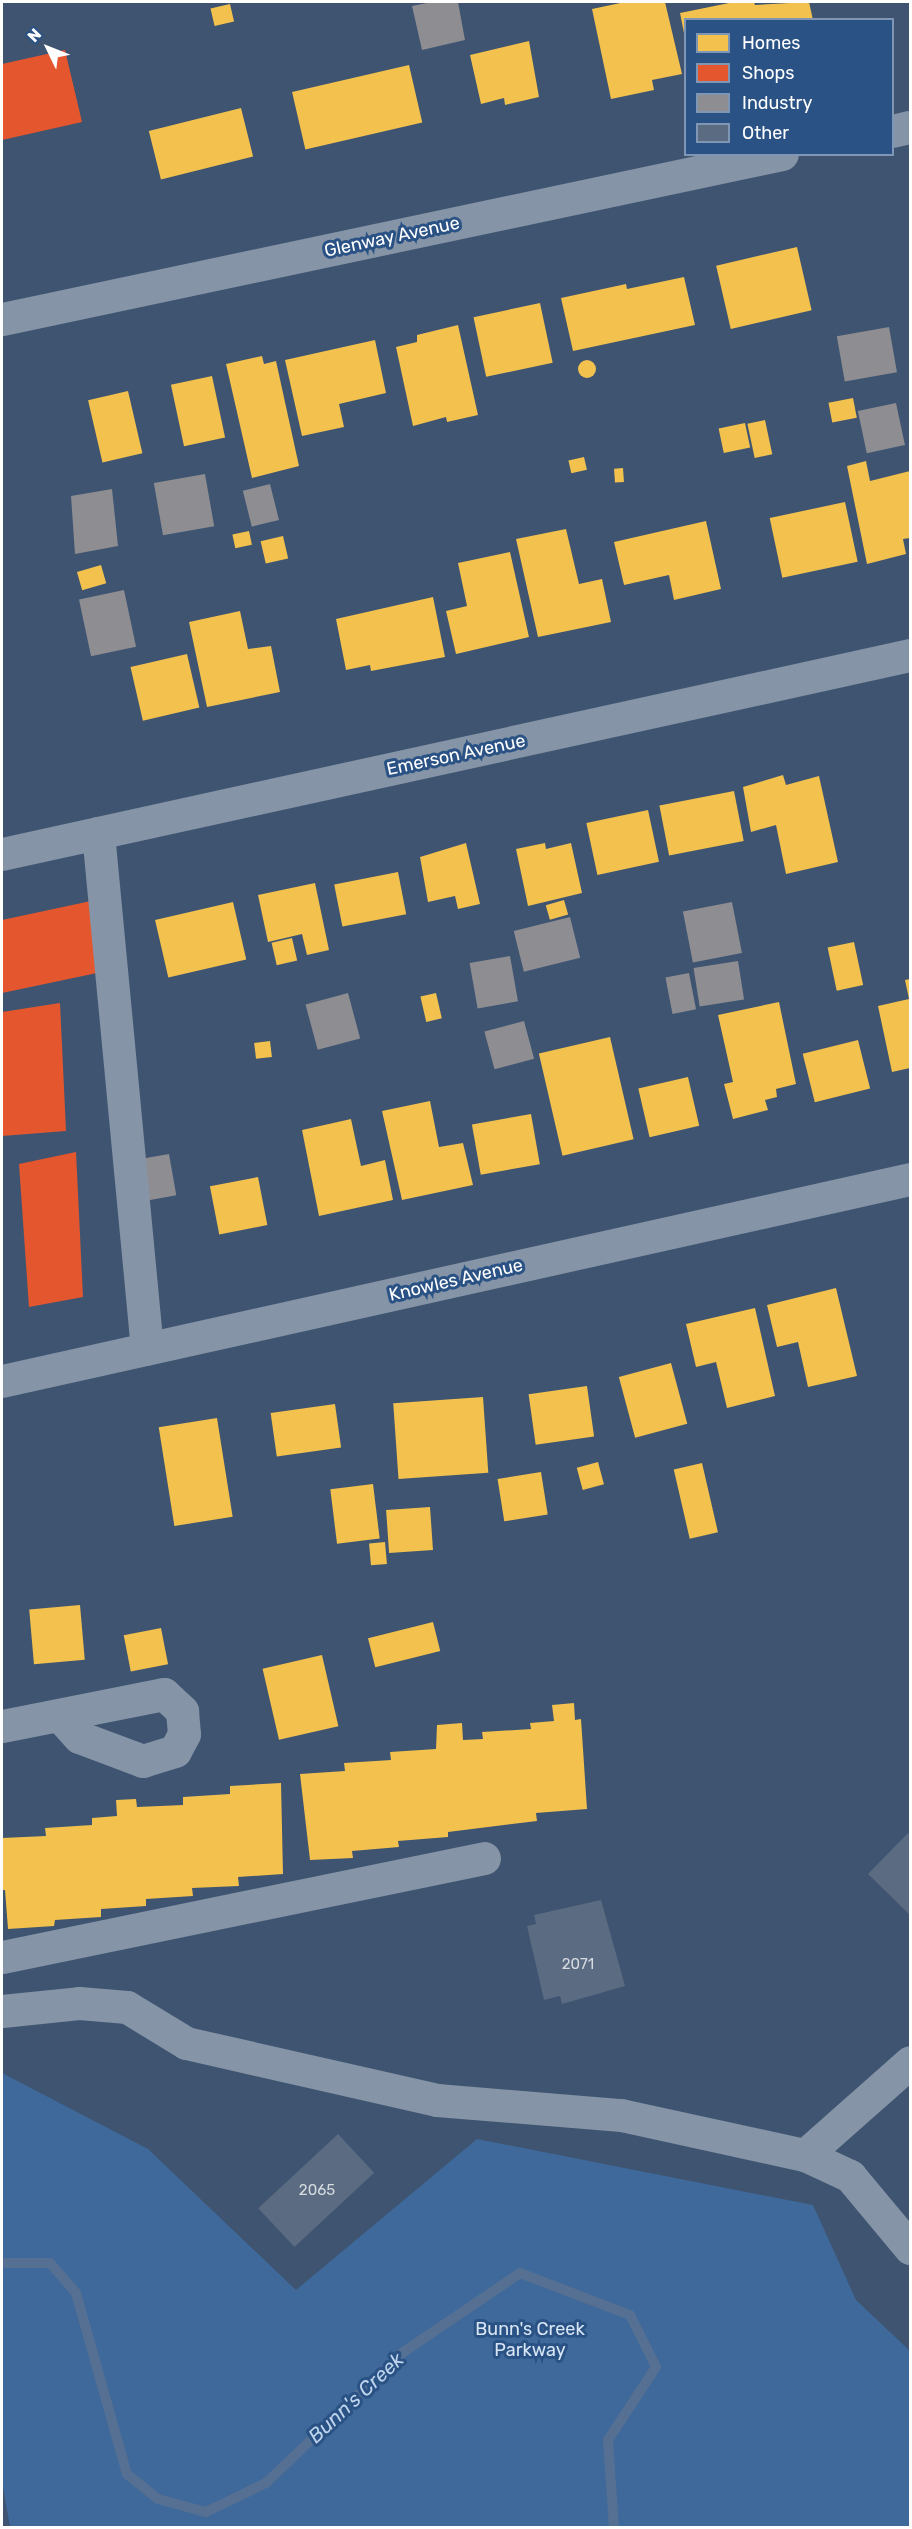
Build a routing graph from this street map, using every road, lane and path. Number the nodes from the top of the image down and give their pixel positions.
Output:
1 (773, 156) edge
2 (2, 319) edge
3 (910, 655) edge
4 (98, 833) junction
5 (2, 854) edge
6 (910, 1179) edge
7 (147, 1349) junction
8 (2, 1381) edge
9 (60, 1716) dead end
10 (2, 1726) edge
11 (484, 1858) dead end
12 (2, 1957) edge
13 (2, 2011) edge
14 (910, 2062) edge
15 (805, 2155) junction
16 (910, 2248) edge

1 - 2 street, Glenway Avenue
3 - 4 street, Emerson Avenue
4 - 5 street, Emerson Avenue
4 - 7 street
6 - 7 street, Knowles Avenue
7 - 8 street, Knowles Avenue
9 - 10 street
11 - 12 street
13 - 15 street
14 - 15 street
15 - 16 street

